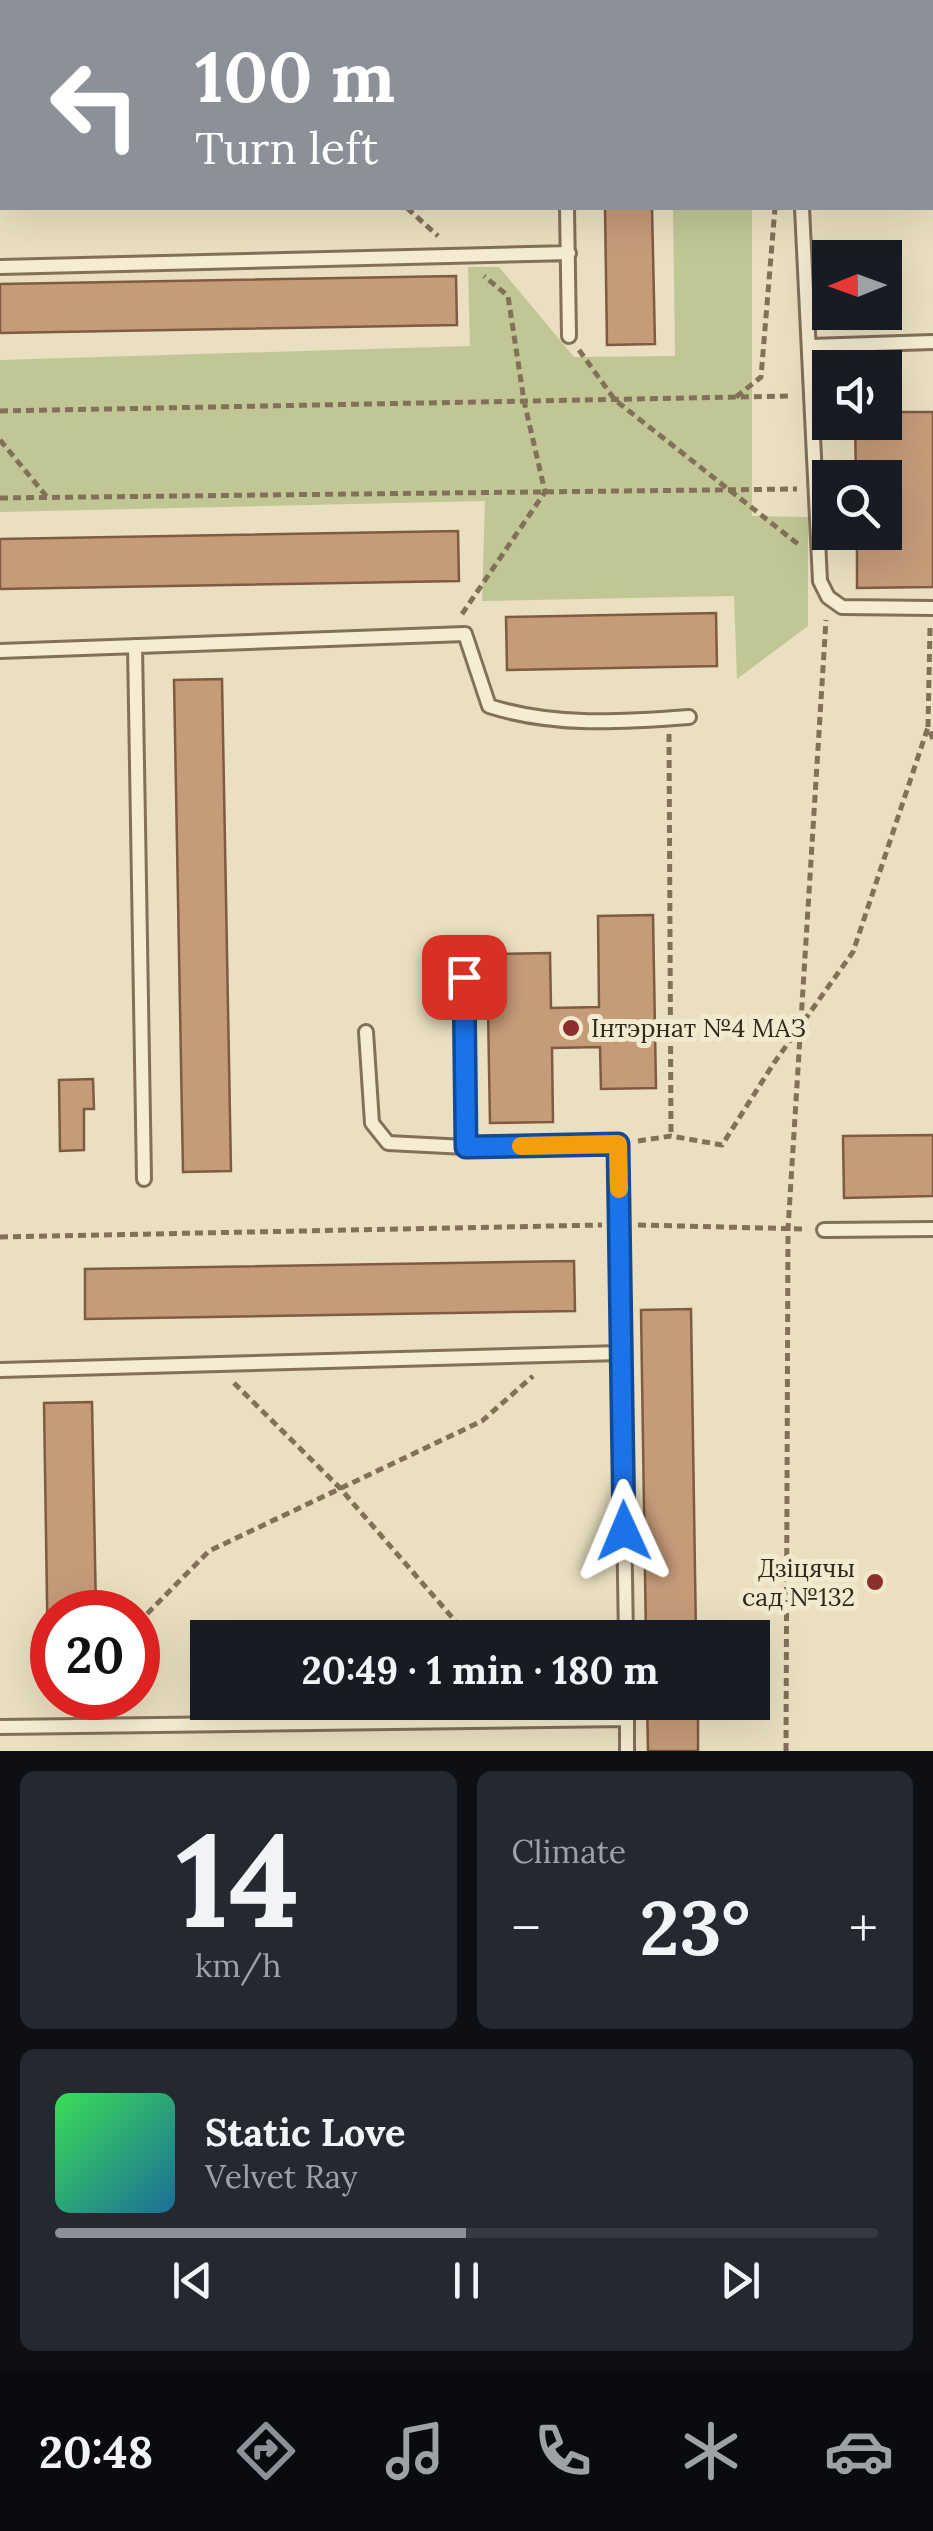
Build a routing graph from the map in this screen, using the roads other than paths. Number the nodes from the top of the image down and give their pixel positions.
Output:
1 (567, 210) edge
2 (802, 210) edge
3 (568, 253) junction
4 (0, 266) edge
5 (569, 336) road end
6 (933, 342) edge
7 (811, 346) junction
8 (932, 608) edge
9 (135, 646) junction
10 (0, 651) edge
11 (689, 717) dead end
12 (464, 977) dead end
13 (366, 1032) dead end
14 (466, 1147) junction
15 (144, 1178) dead end
16 (933, 1229) edge
17 (824, 1230) road end
18 (621, 1353) junction
19 (0, 1370) edge
20 (626, 1620) edge
21 (549, 1720) edge
22 (627, 1720) edge
23 (0, 1727) edge
24 (627, 1751) edge

1 - 3 lane
2 - 7 lane
3 - 4 lane
3 - 5 lane
6 - 7 lane
7 - 8 lane
9 - 10 lane
9 - 11 lane
9 - 15 lane
12 - 14 lane
13 - 14 lane
14 - 18 lane
16 - 17 lane
18 - 19 lane
18 - 20 lane
21 - 23 lane
22 - 24 lane

